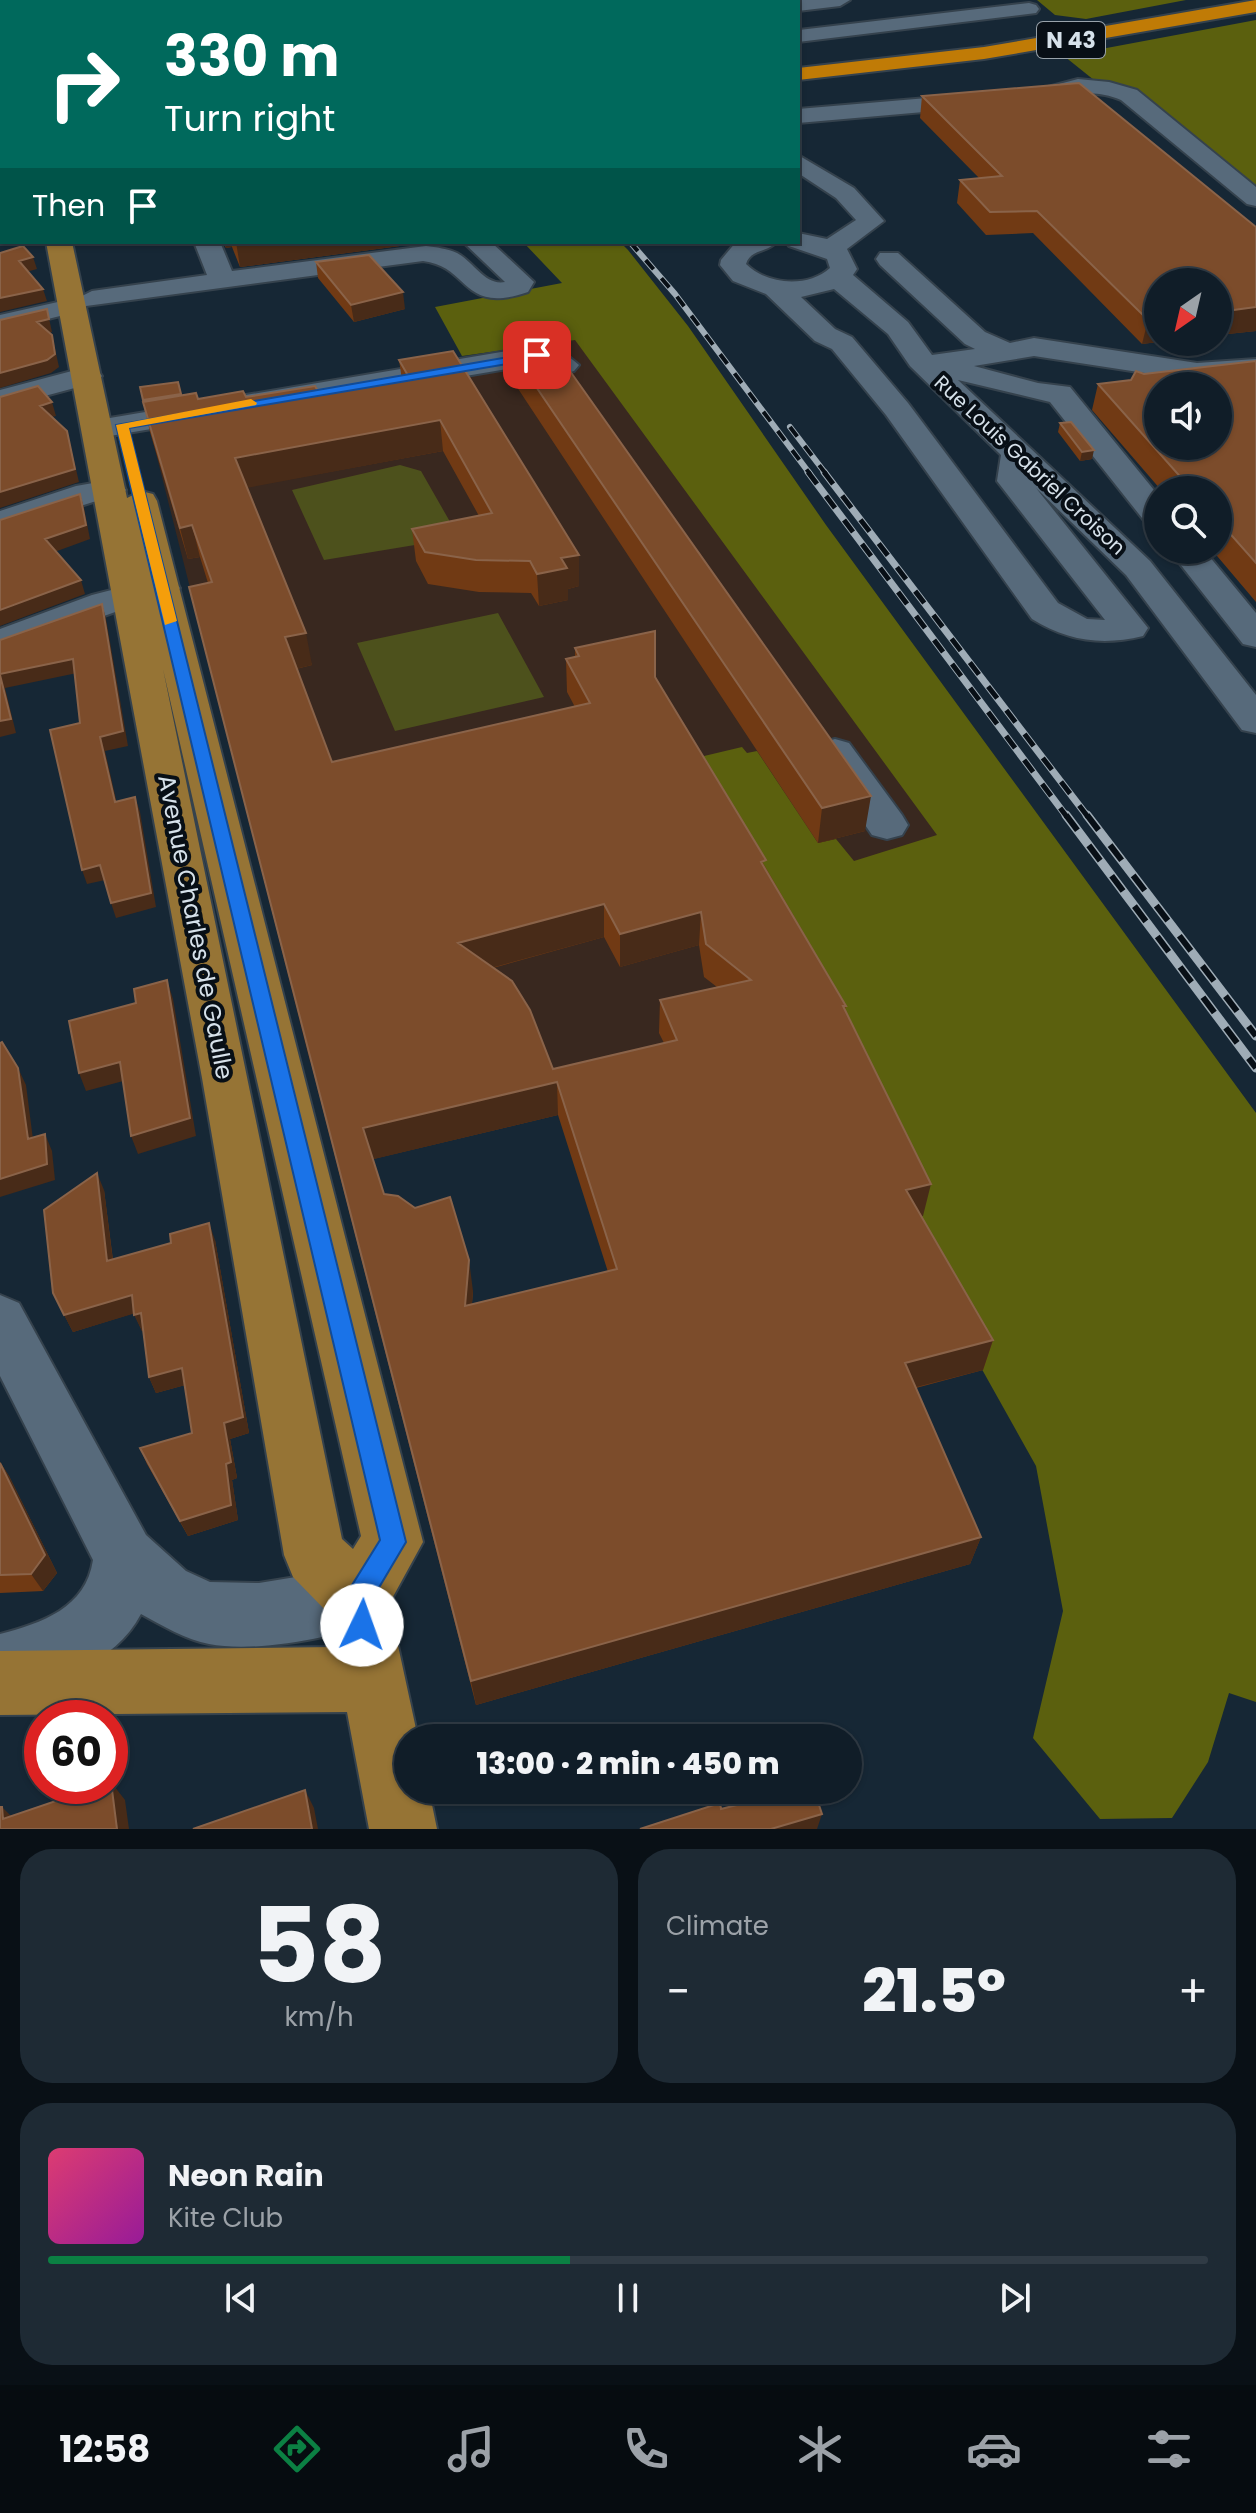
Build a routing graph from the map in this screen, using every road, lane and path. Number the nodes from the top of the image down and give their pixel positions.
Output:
1 (840, 0) edge
2 (934, 0) edge
3 (1212, 0) edge
4 (1022, 4) edge
5 (800, 5) edge
6 (1256, 6) edge
7 (800, 16) edge
8 (800, 41) edge
9 (882, 60) junction
10 (800, 74) edge
11 (953, 84) dead end
12 (800, 95) edge
13 (800, 116) edge
14 (800, 163) edge
15 (1256, 199) edge
16 (810, 238) edge
17 (48, 244) edge
18 (81, 244) edge
19 (208, 244) edge
20 (478, 244) edge
21 (746, 245) edge
22 (437, 248) edge
23 (889, 259) dead end
24 (840, 276) junction
25 (223, 281) junction
26 (788, 287) junction
27 (83, 302) junction
28 (0, 323) edge
29 (1007, 353) junction
30 (920, 360) junction
31 (1256, 368) edge
32 (1197, 372) joint
33 (87, 376) junction
34 (1144, 380) edge
35 (581, 389) edge
36 (1059, 393) junction
37 (0, 399) edge
38 (110, 427) junction
39 (1017, 453) junction
40 (110, 490) junction
41 (1144, 499) edge
42 (0, 522) edge
43 (1197, 564) edge
44 (146, 591) junction
45 (1179, 620) junction
46 (1130, 628) junction
47 (1256, 636) edge
48 (0, 642) edge
49 (1256, 721) edge
50 (815, 723) edge
51 (887, 825) dead end
52 (277, 1065) junction
53 (226, 1078) junction
54 (0, 1320) edge
55 (124, 1557) junction
56 (357, 1598) junction
57 (0, 1666) edge
58 (372, 1679) junction
59 (0, 1683) edge
60 (403, 1829) edge

1 - 5 street
2 - 7 street
3 - 9 highway, N 43
4 - 8 street
6 - 9 highway, N 43
8 - 9 highway, N 43
9 - 10 highway, N 43
11 - 12 street
13 - 15 street
14 - 16 street
16 - 24 street
17 - 27 main road, Avenue Charles de Gaulle
18 - 27 main road, Avenue Charles de Gaulle
19 - 25 street
20 - 22 street
21 - 26 street
22 - 25 street
23 - 29 street
24 - 26 street
24 - 30 street, Rue Louis Gabriel Croison
25 - 27 street
26 - 30 street, Rue Louis Gabriel Croison
26 - 46 street
27 - 28 street
27 - 33 main road, Avenue Charles de Gaulle
27 - 38 main road, Avenue Charles de Gaulle
29 - 30 street
29 - 32 street
30 - 36 street
30 - 39 street, Rue Louis Gabriel Croison
31 - 32 street
33 - 37 street
33 - 38 main road, Avenue Charles de Gaulle
34 - 36 street
35 - 38 street
36 - 41 street
38 - 40 main road, Avenue Charles de Gaulle
38 - 44 main road, Avenue Charles de Gaulle
39 - 45 street, Rue Louis Gabriel Croison
39 - 46 street
40 - 42 street
40 - 44 main road, Avenue Charles de Gaulle
43 - 47 street
44 - 48 street
44 - 52 main road, Avenue Charles de Gaulle
44 - 53 main road, Avenue Charles de Gaulle
45 - 46 street
45 - 49 street, Rue Louis Gabriel Croison
50 - 51 street
52 - 53 main road
52 - 56 main road, Avenue Charles de Gaulle
53 - 56 main road, Avenue Charles de Gaulle
54 - 55 street
55 - 56 street
55 - 57 street
56 - 58 main road
58 - 59 main road
58 - 60 main road

